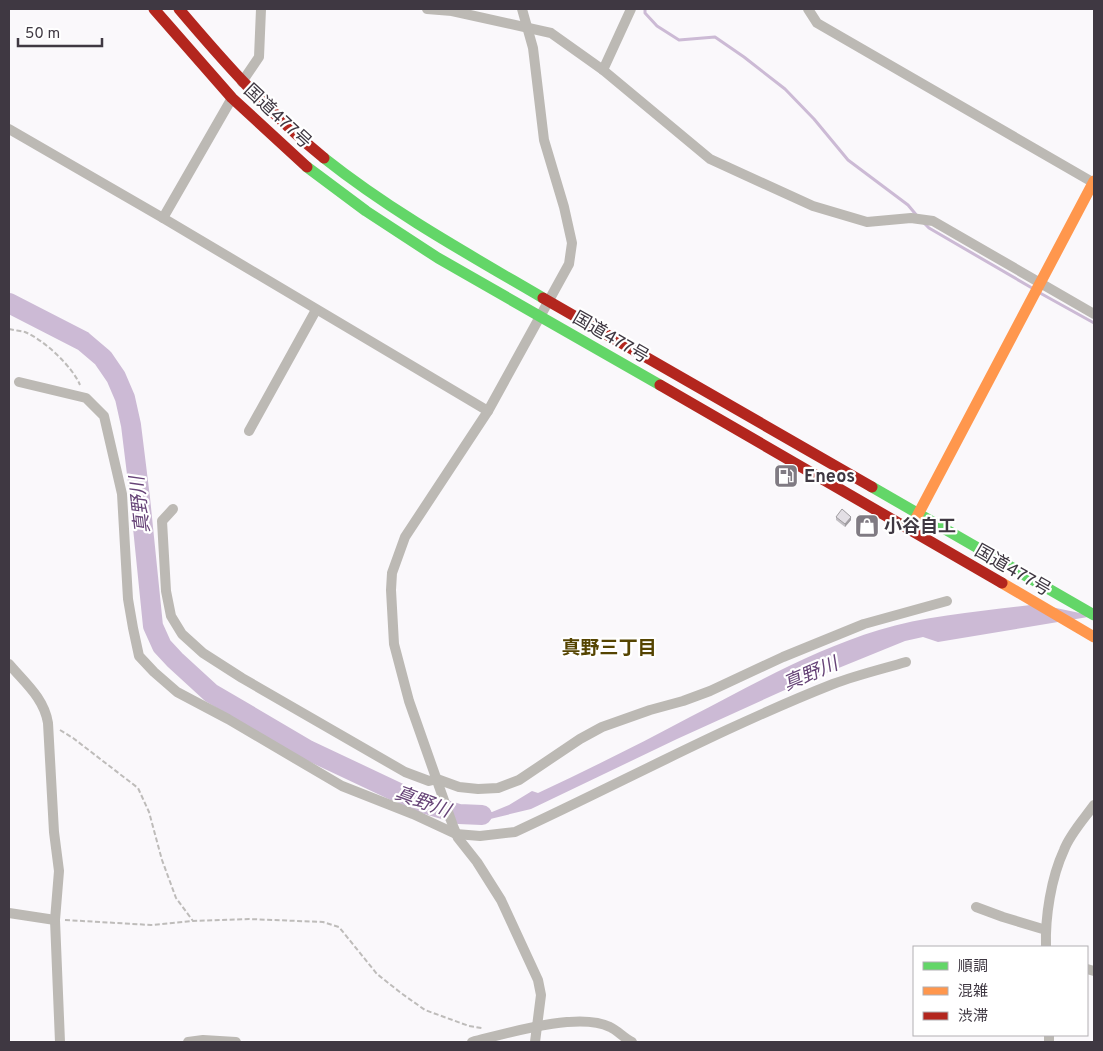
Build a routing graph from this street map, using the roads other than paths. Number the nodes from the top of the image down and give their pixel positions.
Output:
1 (154, 9) edge
2 (179, 9) edge
3 (261, 9) edge
4 (427, 9) edge
5 (522, 9) edge
6 (631, 9) edge
7 (808, 9) edge
8 (526, 27) junction
9 (603, 70) junction
10 (242, 82) junction
11 (232, 98) junction
12 (9, 130) edge
13 (1094, 182) edge
14 (163, 218) junction
15 (1040, 283) junction
16 (548, 301) junction
17 (316, 310) junction
18 (1094, 314) edge
19 (540, 317) junction
20 (20, 382) dead end
21 (488, 411) junction
22 (248, 431) dead end
23 (173, 510) dead end
24 (918, 514) junction
25 (911, 530) junction
26 (948, 601) dead end
27 (1094, 615) edge
28 (1094, 637) edge
29 (906, 662) dead end
30 (9, 664) edge
31 (438, 783) junction
32 (1094, 805) edge
33 (455, 830) junction
34 (976, 907) dead end
35 (9, 913) edge
36 (55, 920) junction
37 (1046, 930) junction
38 (1046, 946) edge
39 (538, 1027) junction
40 (219, 1041) edge
41 (60, 1042) edge
42 (188, 1042) edge
43 (236, 1042) edge
44 (472, 1042) edge
45 (535, 1042) edge
46 (632, 1042) edge

1 - 11 main road, 国道477号
2 - 10 main road, 国道477号
3 - 10 street
4 - 8 street
5 - 8 street
6 - 9 street
7 - 13 street
8 - 9 street
8 - 16 street
9 - 15 street
10 - 16 main road, 国道477号
11 - 14 street
11 - 19 main road, 国道477号
12 - 14 street
13 - 15 main road
14 - 17 street
15 - 18 street
15 - 24 main road
16 - 19 street
16 - 24 main road, 国道477号
17 - 21 street
17 - 22 street
19 - 21 street
19 - 25 main road, 国道477号
20 - 33 street
21 - 31 street
23 - 31 street
24 - 25 main road
24 - 27 main road, 国道477号
25 - 28 main road, 国道477号
26 - 31 street
29 - 33 street
30 - 36 street
31 - 33 street
32 - 37 street
33 - 39 street
34 - 37 street
35 - 36 street
36 - 41 street
37 - 38 street
39 - 44 street
39 - 45 street
39 - 46 street
40 - 42 street
40 - 43 street

